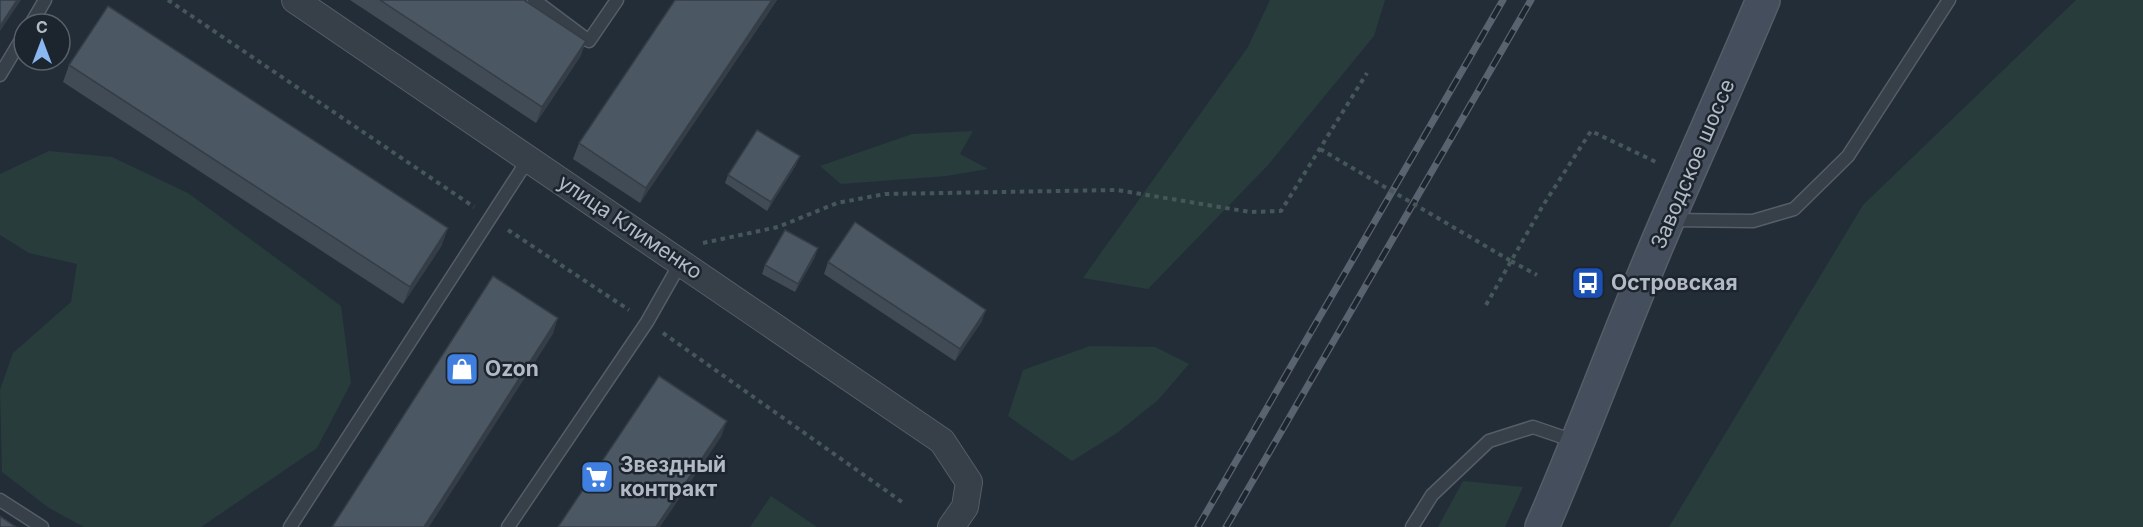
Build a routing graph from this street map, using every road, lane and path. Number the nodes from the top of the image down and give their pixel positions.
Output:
1 (168, 0) edge
2 (294, 0) edge
3 (534, 0) edge
4 (617, 0) edge
5 (1763, 0) edge
6 (1949, 0) edge
7 (12, 55) edge
8 (1367, 73) dead end
9 (0, 75) edge
10 (1320, 149) junction
11 (529, 158) junction
12 (1689, 176) junction
13 (488, 216) junction
14 (1668, 220) junction
15 (690, 253) junction
16 (1511, 261) junction
17 (1536, 275) dead end
18 (1486, 305) dead end
19 (647, 322) junction
20 (1579, 443) junction
21 (0, 500) edge
22 (902, 502) dead end
23 (42, 527) edge
24 (290, 527) edge
25 (508, 527) edge
26 (951, 527) edge
27 (1412, 527) edge
28 (1542, 527) edge

1 - 13 path
2 - 11 street, улица Клименко
3 - 4 lane
5 - 12 main road, Заводское шоссе
6 - 14 lane
7 - 9 lane
8 - 10 path
10 - 15 path
10 - 16 path, bridge
11 - 13 lane
11 - 15 street, улица Клименко
12 - 14 main road, Заводское шоссе
12 - 16 path
13 - 19 path
13 - 24 lane
14 - 20 main road, Заводское шоссе
15 - 19 lane
15 - 26 street, улица Клименко
16 - 17 path
16 - 18 path
19 - 22 path
19 - 25 lane
20 - 27 lane
20 - 28 main road, Заводское шоссе
21 - 23 lane

